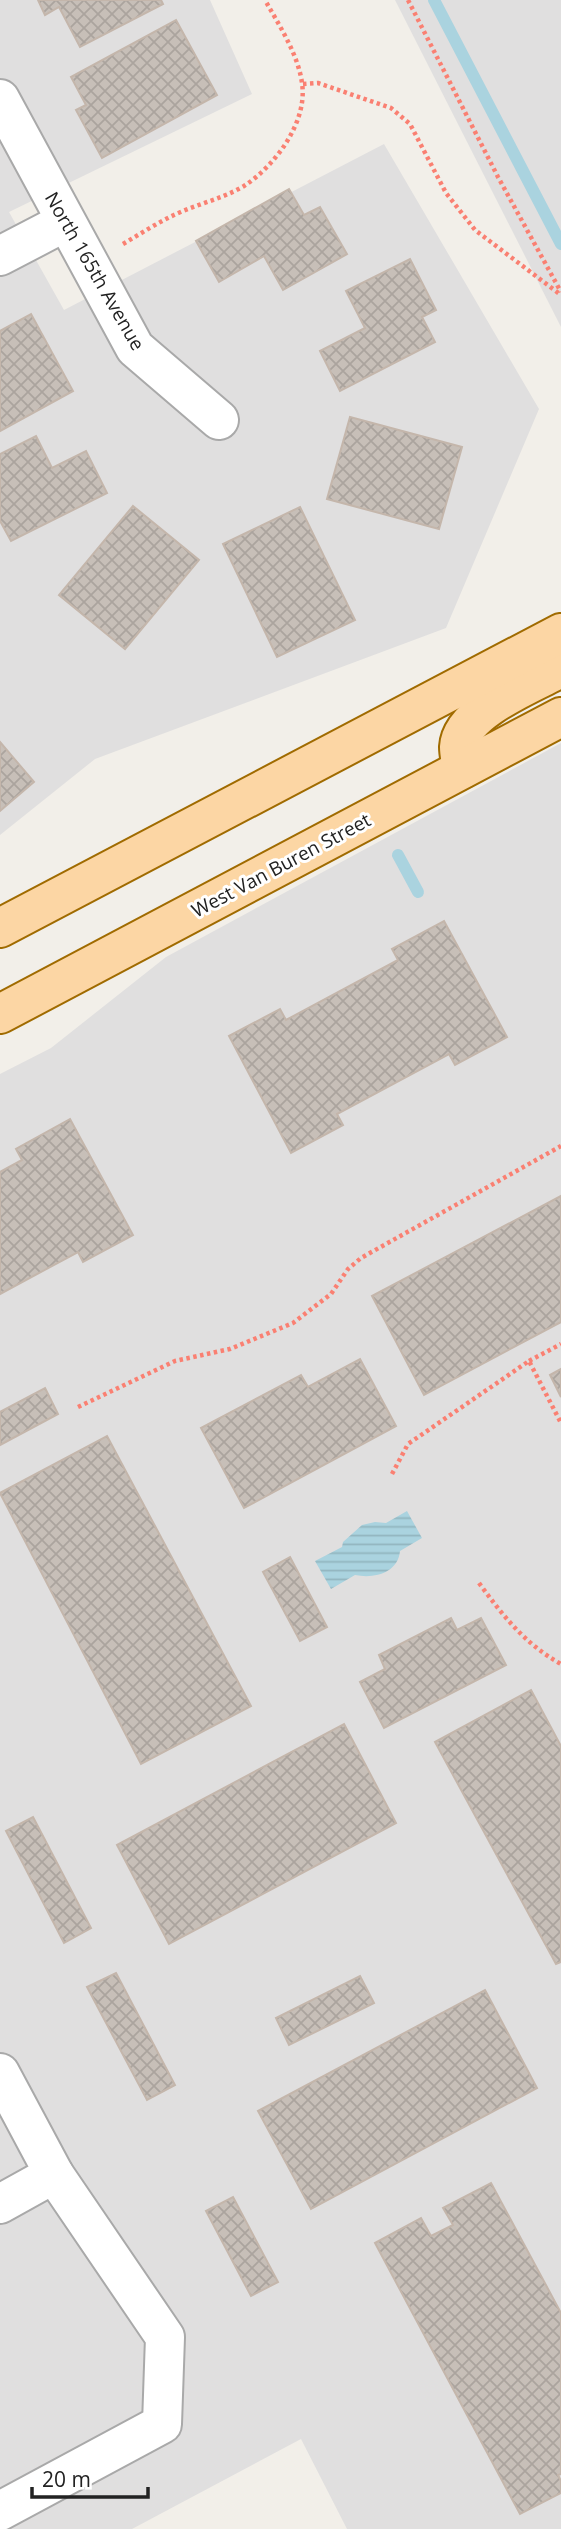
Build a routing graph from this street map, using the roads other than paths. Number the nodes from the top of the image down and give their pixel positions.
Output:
1 (0, 99) edge
2 (65, 222) junction
3 (0, 256) edge
4 (219, 419) dead end
5 (561, 633) edge
6 (561, 668) edge
7 (561, 716) edge
8 (462, 769) junction
9 (0, 928) edge
10 (0, 1014) edge
11 (0, 2073) edge
12 (54, 2174) junction
13 (0, 2204) edge
14 (0, 2511) edge

1 - 2 street, North 165th Avenue
2 - 3 street
2 - 4 street, North 165th Avenue
5 - 9 main road
6 - 8 main road
7 - 8 main road, West Van Buren Street
8 - 10 main road, West Van Buren Street
11 - 12 street
12 - 13 street
12 - 14 street

